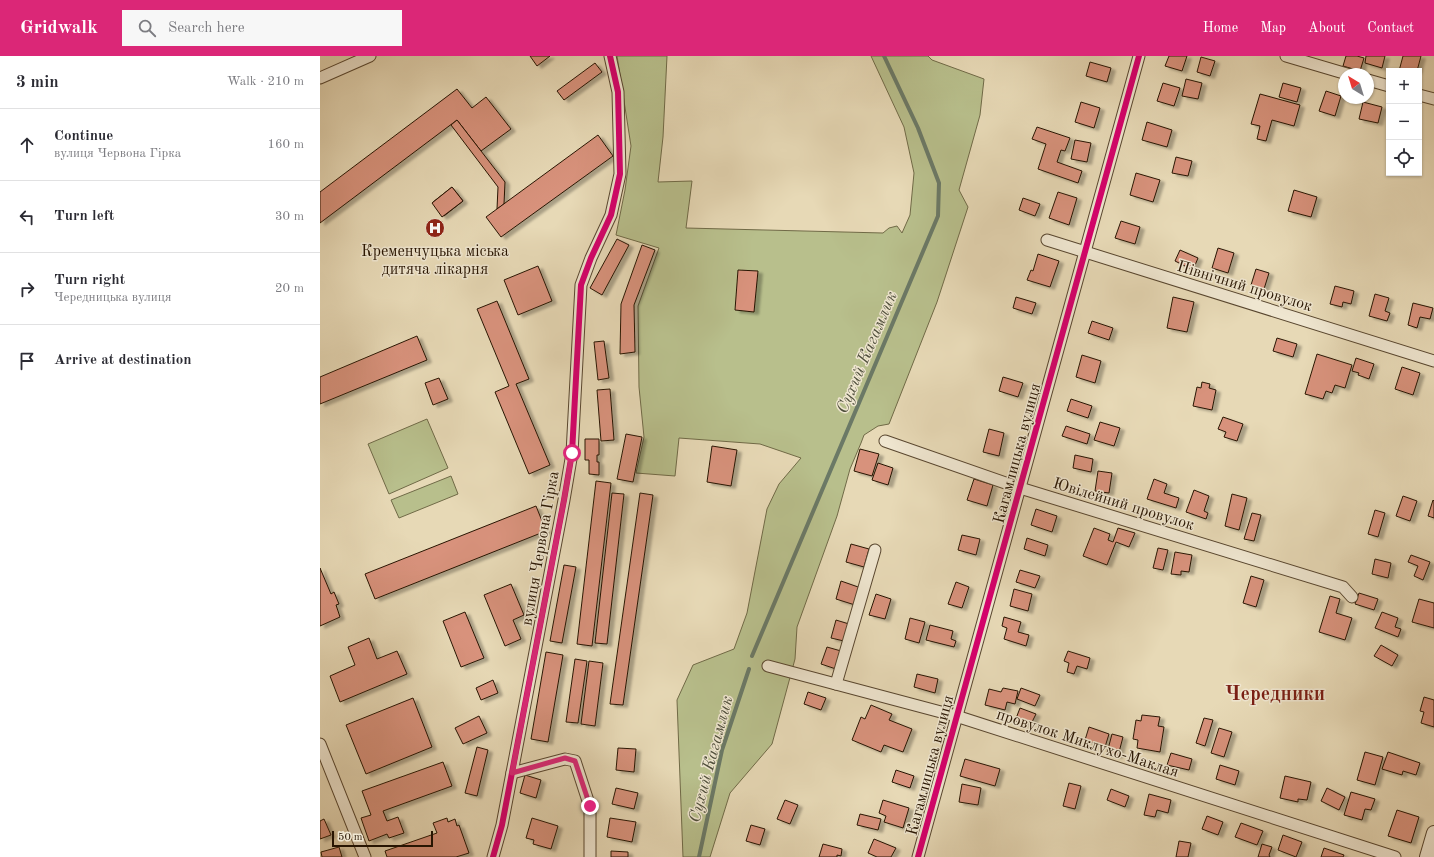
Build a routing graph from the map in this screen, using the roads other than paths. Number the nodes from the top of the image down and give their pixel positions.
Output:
1 (370, 56) edge
2 (610, 56) edge
3 (1139, 56) edge
4 (1286, 56) edge
5 (1338, 71) edge
6 (320, 78) edge
7 (1374, 82) edge
8 (1386, 85) edge
9 (1422, 96) edge
10 (1434, 99) edge
11 (1046, 240) dead end
12 (1085, 252) junction
13 (1434, 360) edge
14 (885, 441) dead end
15 (1020, 488) junction
16 (875, 550) dead end
17 (1352, 597) dead end
18 (768, 666) dead end
19 (836, 684) junction
20 (956, 716) junction
21 (320, 744) edge
22 (512, 773) junction
23 (1434, 833) edge
24 (365, 857) edge
25 (493, 857) edge
26 (590, 857) edge
27 (918, 857) edge
28 (1395, 857) edge
29 (1427, 857) edge

1 - 6 street
2 - 22 street, вулиця Червона Гірка
3 - 12 street, Кагамлицька вулиця
4 - 5 street
7 - 8 street
9 - 10 street
11 - 12 street, Північний провулок
12 - 13 street, Північний провулок
12 - 15 street, Кагамлицька вулиця
14 - 15 street, Ювілейний провулок
15 - 17 street, Ювілейний провулок
15 - 20 street, Кагамлицька вулиця
16 - 19 street
18 - 19 street, провулок Миклухо-Маклая
19 - 20 street, провулок Миклухо-Маклая
20 - 27 street, Кагамлицька вулиця
20 - 28 street, провулок Миклухо-Маклая
21 - 24 street
22 - 25 street, вулиця Червона Гірка
22 - 26 street
23 - 29 street

